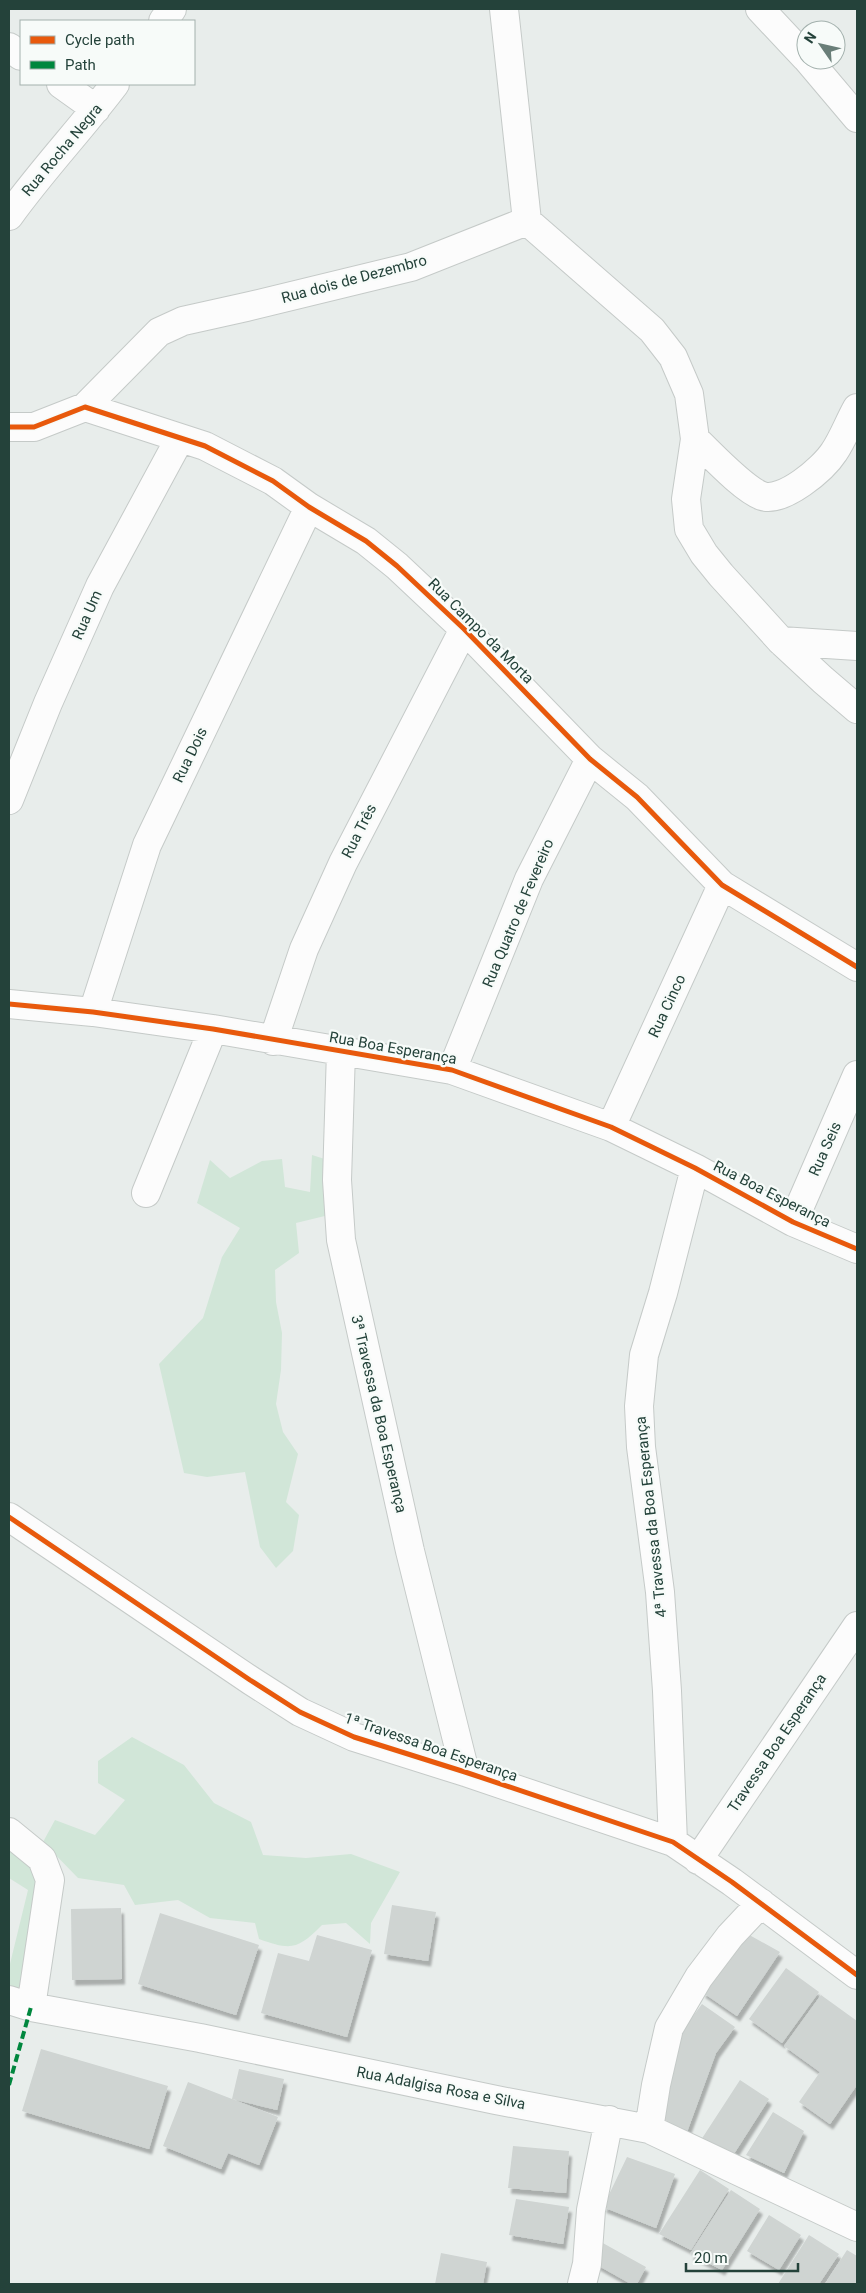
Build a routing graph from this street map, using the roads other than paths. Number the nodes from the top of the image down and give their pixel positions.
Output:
1 (172, 9) edge
2 (504, 9) edge
3 (760, 9) edge
4 (163, 20) edge
5 (9, 47) edge
6 (796, 47) edge
7 (20, 55) edge
8 (816, 70) edge
9 (62, 85) edge
10 (115, 85) edge
11 (96, 109) junction
12 (857, 118) edge
13 (9, 216) edge
14 (527, 221) junction
15 (85, 407) junction
16 (857, 408) edge
17 (9, 427) edge
18 (180, 438) junction
19 (694, 440) junction
20 (309, 507) junction
21 (464, 629) junction
22 (781, 641) junction
23 (857, 646) edge
24 (857, 709) edge
25 (590, 759) junction
26 (9, 800) edge
27 (722, 885) junction
28 (857, 968) edge
29 (9, 1004) edge
30 (93, 1012) junction
31 (214, 1029) junction
32 (273, 1041) junction
33 (340, 1051) junction
34 (452, 1070) junction
35 (857, 1075) edge
36 (611, 1127) junction
37 (695, 1168) junction
38 (146, 1193) dead end
39 (793, 1222) junction
40 (857, 1249) edge
41 (9, 1517) edge
42 (857, 1626) edge
43 (466, 1772) junction
44 (9, 1832) edge
45 (673, 1842) junction
46 (698, 1860) junction
47 (761, 1903) junction
48 (857, 1975) edge
49 (20, 2004) edge
50 (609, 2120) junction
51 (649, 2129) junction
52 (857, 2227) edge
53 (582, 2284) edge

1 - 4 street
2 - 14 street
3 - 6 street
5 - 7 street
8 - 12 street
9 - 11 street
10 - 11 street, Rua Rocha Negra
11 - 13 street, Rua Rocha Negra
14 - 15 street, Rua dois de Dezembro
14 - 19 street
15 - 17 street
15 - 18 street, Rua Campo da Morta
16 - 19 street
18 - 20 street, Rua Campo da Morta
18 - 26 street, Rua Um
19 - 22 street
20 - 21 street, Rua Campo da Morta
20 - 30 street, Rua Dois
21 - 25 street, Rua Campo da Morta
21 - 32 street, Rua Três
22 - 23 street
22 - 24 street
25 - 27 street, Rua Campo da Morta
25 - 34 street, Rua Quatro de Fevereiro
27 - 28 street, Rua Campo da Morta
27 - 36 street, Rua Cinco
29 - 30 street, Rua Boa Esperança
30 - 31 street, Rua Boa Esperança
31 - 32 street, Rua Boa Esperança
31 - 38 street
32 - 33 street, Rua Boa Esperança
33 - 34 street, Rua Boa Esperança
33 - 43 street, 3ª Travessa da Boa Esperança
34 - 36 street, Rua Boa Esperança
35 - 39 street, Rua Seis
36 - 37 street, Rua Boa Esperança
37 - 39 street, Rua Boa Esperança
37 - 45 street, 4ª Travessa da Boa Esperança
39 - 40 street, Rua Boa Esperança
41 - 43 street, 1ª Travessa Boa Esperança
42 - 46 street, Travessa Boa Esperança
43 - 45 street, 1ª Travessa Boa Esperança
44 - 49 street
45 - 46 street, 1ª Travessa Boa Esperança
46 - 47 street, 1ª Travessa Boa Esperança
47 - 48 street, 1ª Travessa Boa Esperança
47 - 51 street
49 - 50 street, Rua Adalgisa Rosa e Silva
50 - 51 street, Rua Adalgisa Rosa e Silva
50 - 53 street
51 - 52 street, Rua Adalgisa Rosa e Silva

